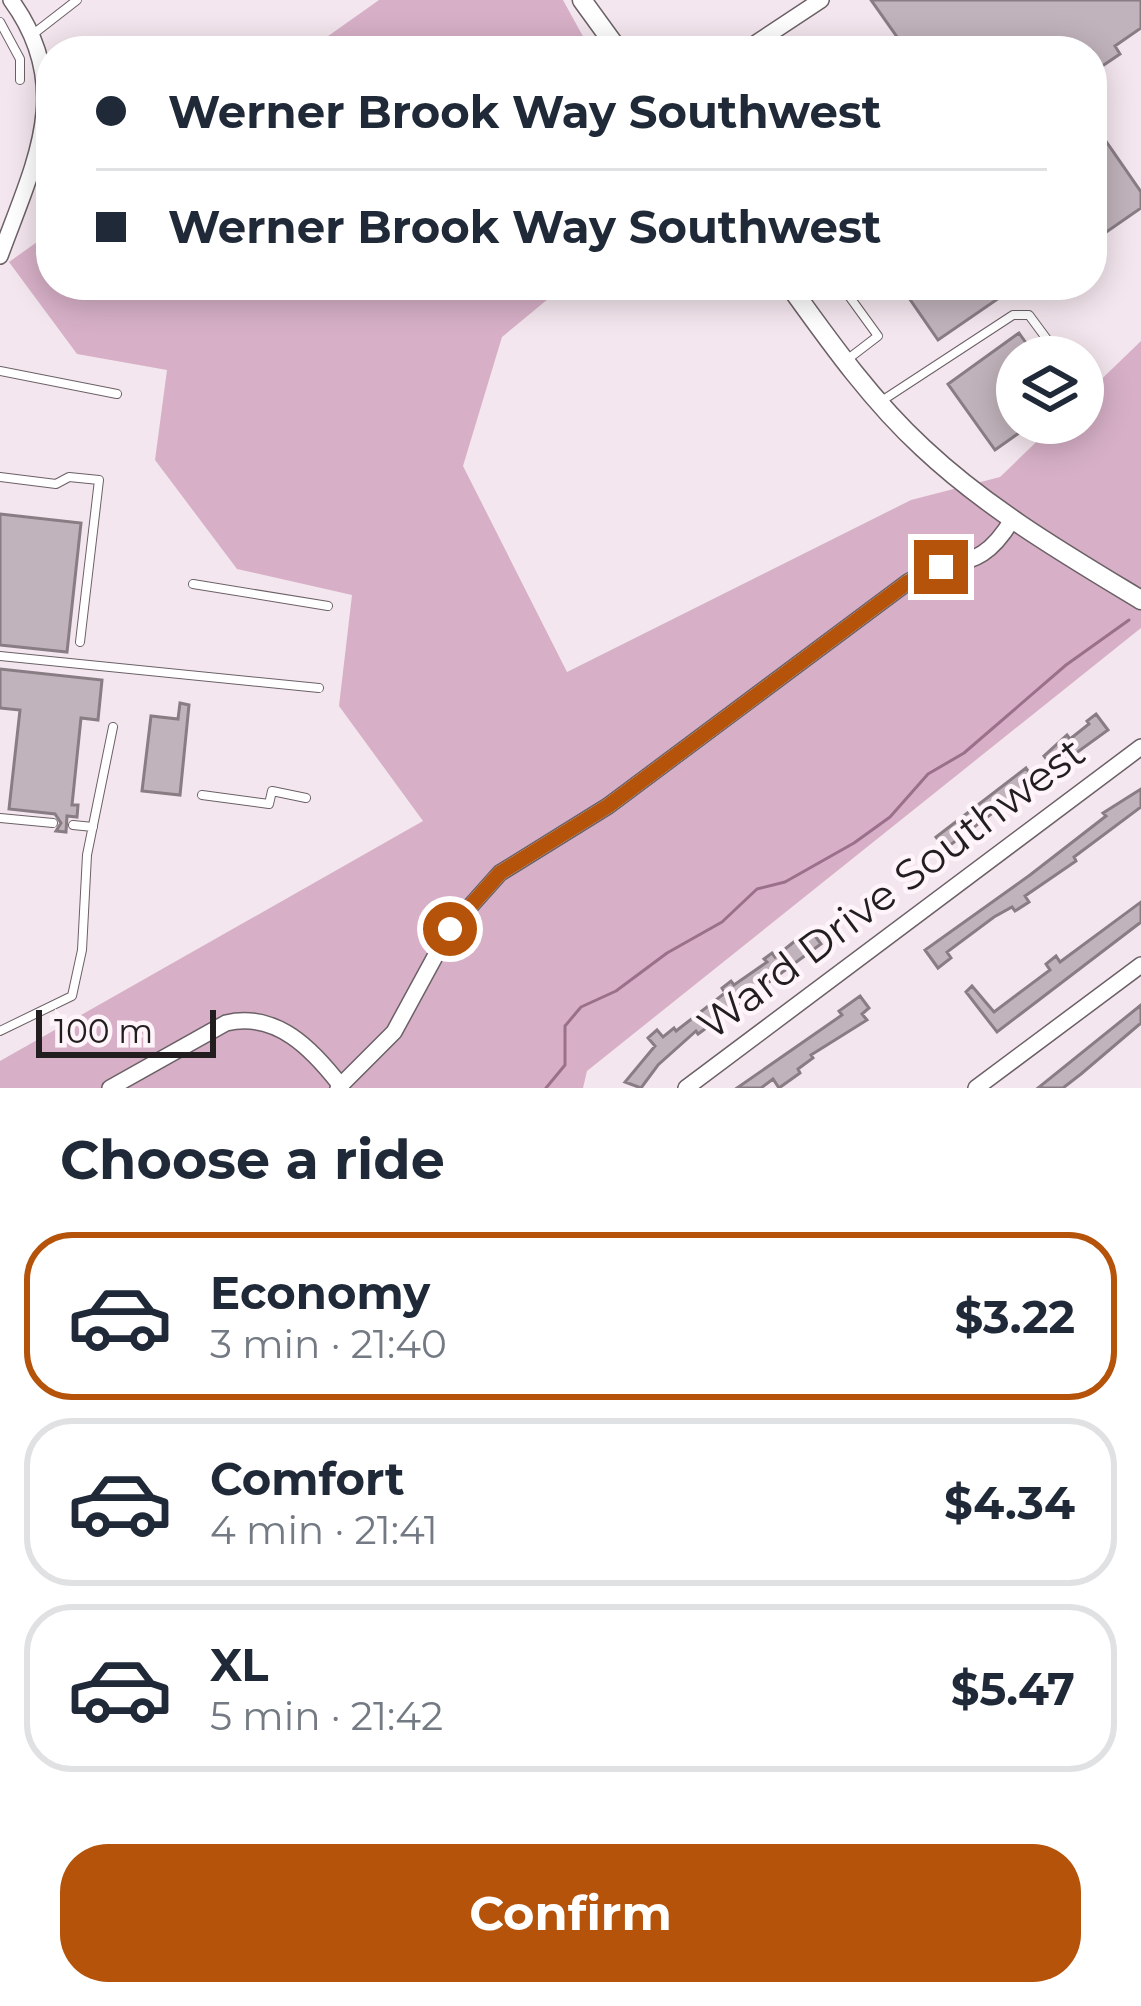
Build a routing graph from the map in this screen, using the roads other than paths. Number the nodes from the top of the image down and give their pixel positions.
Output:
1 (11, 0) edge
2 (77, 0) edge
3 (582, 0) edge
4 (821, 0) edge
5 (0, 22) edge
6 (32, 35) junction
7 (608, 36) edge
8 (767, 36) edge
9 (36, 49) edge
10 (20, 80) dead end
11 (36, 158) edge
12 (0, 256) edge
13 (800, 300) edge
14 (852, 300) edge
15 (1045, 336) edge
16 (844, 362) junction
17 (0, 371) edge
18 (117, 394) dead end
19 (878, 402) junction
20 (0, 477) edge
21 (1012, 520) junction
22 (193, 584) dead end
23 (1141, 600) edge
24 (328, 606) dead end
25 (80, 642) dead end
26 (0, 656) edge
27 (319, 688) dead end
28 (113, 727) dead end
29 (1141, 747) edge
30 (202, 795) dead end
31 (306, 797) dead end
32 (0, 818) edge
33 (53, 824) dead end
34 (73, 825) dead end
35 (92, 827) junction
36 (1141, 965) edge
37 (0, 1031) edge
38 (340, 1087) edge
39 (110, 1088) edge
40 (686, 1088) edge
41 (976, 1088) edge

1 - 6 street
2 - 6 lane
3 - 7 street
4 - 8 street
5 - 10 lane
6 - 9 street
11 - 12 street
13 - 16 street
14 - 16 lane
15 - 19 lane
16 - 19 street
17 - 18 lane
19 - 21 street
20 - 25 lane
21 - 23 street
21 - 38 street
22 - 24 lane
26 - 27 lane
28 - 35 lane
29 - 40 street, Ward Drive Southwest
30 - 31 lane
32 - 33 lane
34 - 35 lane
35 - 37 lane
36 - 41 street
38 - 39 street

